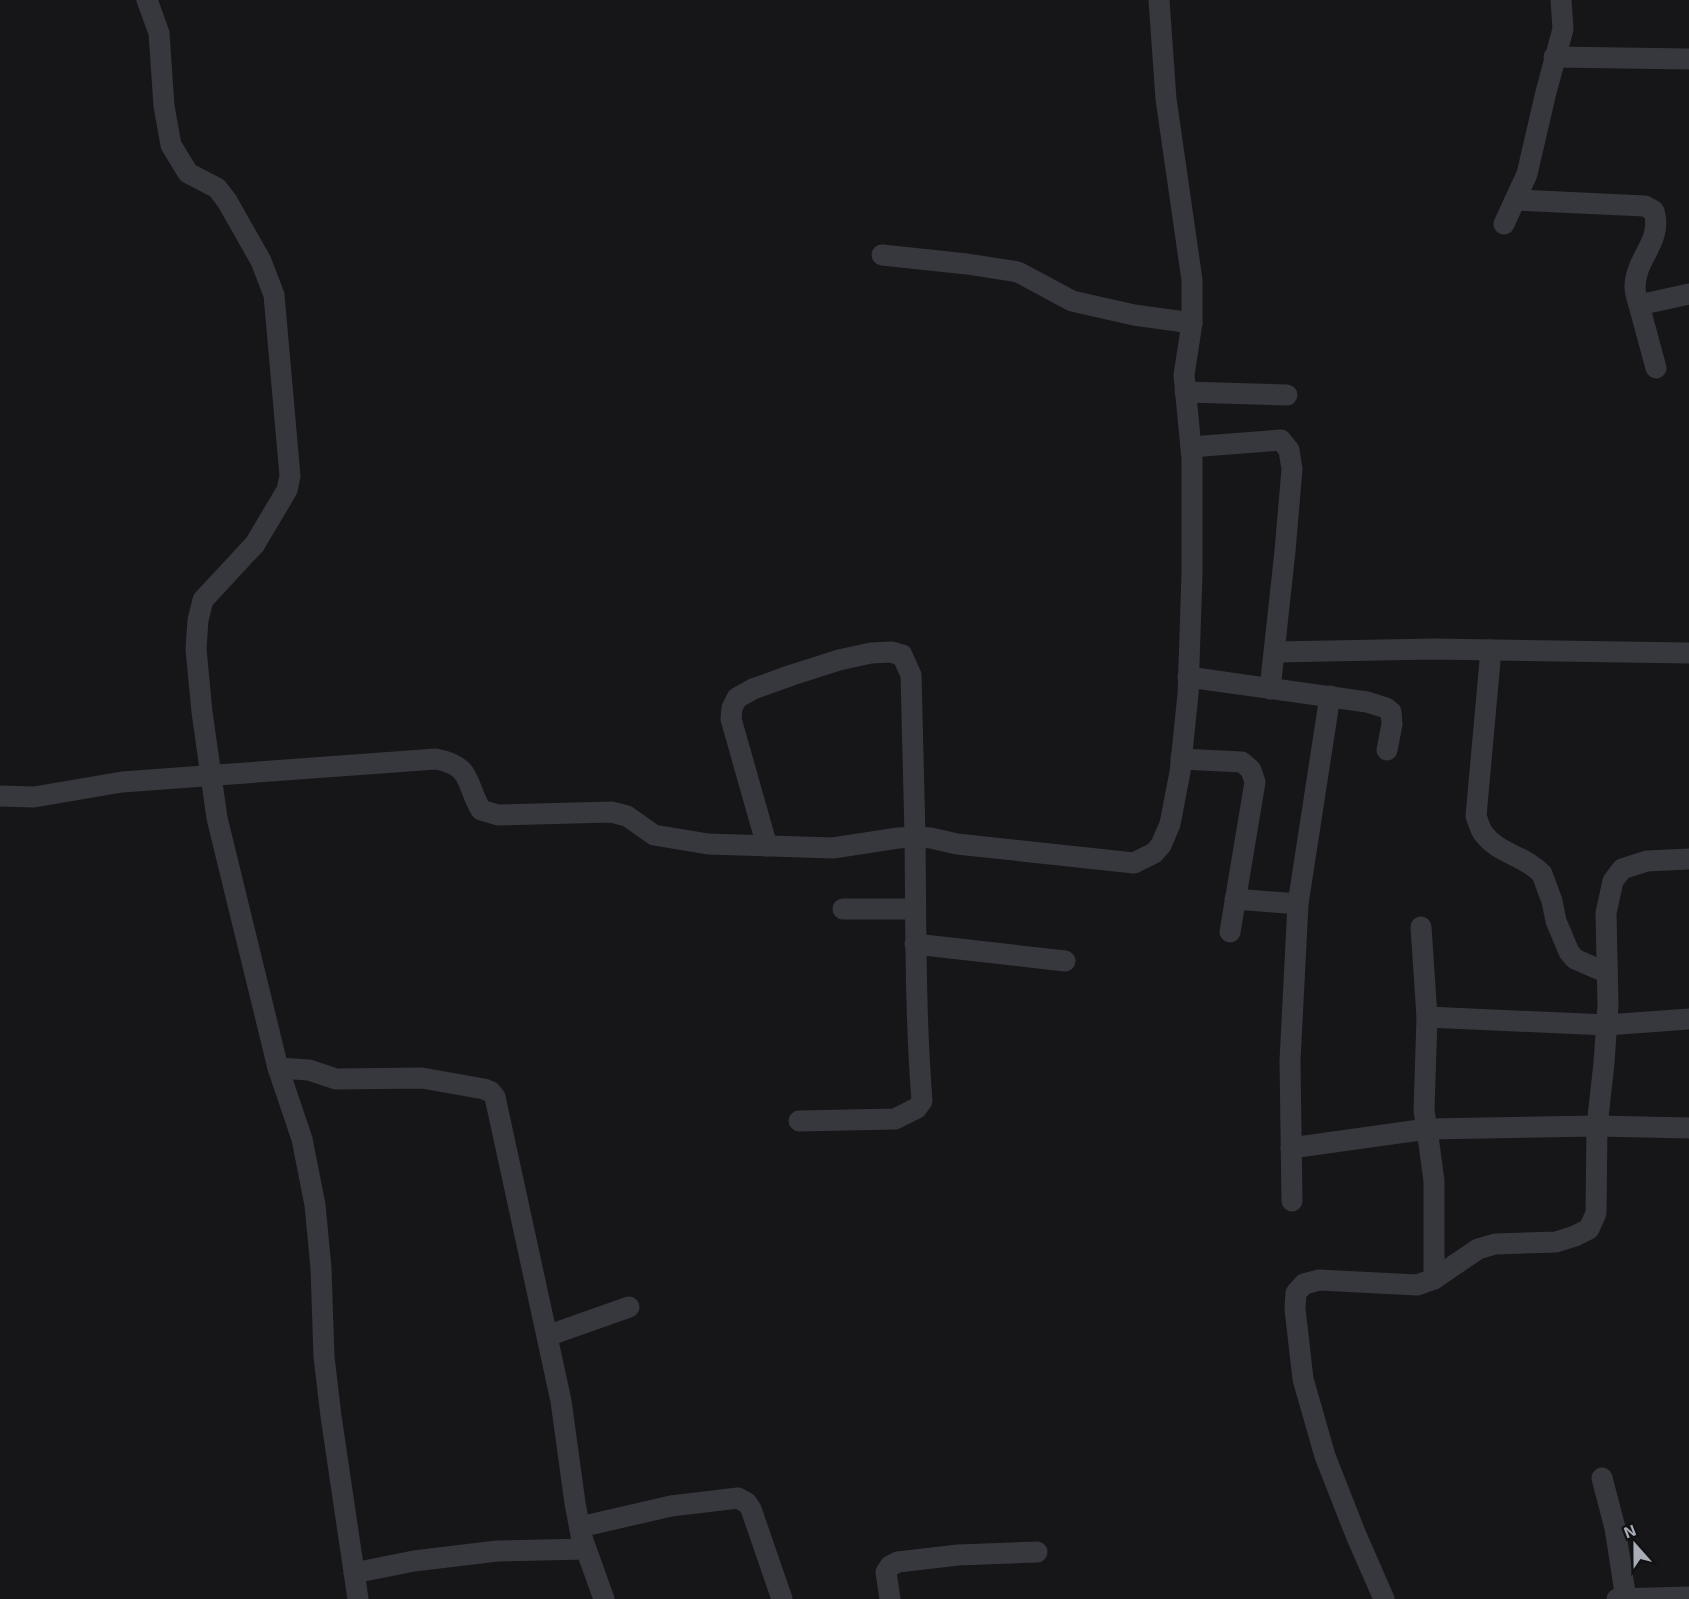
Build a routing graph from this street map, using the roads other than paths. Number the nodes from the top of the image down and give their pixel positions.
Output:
1 (147, 0) edge
2 (1159, 0) edge
3 (1561, 0) edge
4 (1554, 57) junction
5 (1689, 59) edge
6 (1516, 200) junction
7 (1504, 224) dead end
8 (882, 255) dead end
9 (1689, 294) edge
10 (1639, 305) junction
11 (1192, 324) junction
12 (1656, 368) dead end
13 (1185, 392) junction
14 (1287, 395) dead end
15 (1191, 447) junction
16 (1491, 650) junction
17 (1275, 652) junction
18 (1689, 653) edge
19 (1188, 677) junction
20 (1270, 689) junction
21 (1330, 696) junction
22 (1387, 750) dead end
23 (1181, 759) junction
24 (211, 776) junction
25 (0, 796) edge
26 (915, 837) junction
27 (767, 846) junction
28 (1689, 859) edge
29 (1235, 898) junction
30 (1298, 904) junction
31 (843, 909) dead end
32 (915, 909) junction
33 (1421, 927) dead end
34 (1230, 932) dead end
35 (915, 944) junction
36 (1065, 961) dead end
37 (1606, 973) junction
38 (1427, 1017) junction
39 (1689, 1019) edge
40 (1606, 1025) junction
41 (278, 1068) junction
42 (799, 1121) dead end
43 (1597, 1126) junction
44 (1689, 1128) edge
45 (1427, 1129) junction
46 (1291, 1148) junction
47 (1292, 1201) dead end
48 (1434, 1280) junction
49 (629, 1307) dead end
50 (547, 1336) junction
51 (1602, 1478) dead end
52 (580, 1527) junction
53 (586, 1549) junction
54 (1037, 1552) dead end
55 (354, 1573) junction
56 (1689, 1597) edge
57 (358, 1599) edge
58 (603, 1599) edge
59 (782, 1599) edge
60 (890, 1599) edge
61 (1384, 1599) edge
62 (1623, 1599) edge

1 - 24 street
2 - 11 street
3 - 4 street
4 - 5 street
4 - 6 street
6 - 7 street
6 - 10 street
8 - 11 street
9 - 10 street
10 - 12 street
11 - 13 street
13 - 14 street
13 - 15 street
15 - 17 street
15 - 19 street
16 - 17 street
16 - 18 street
16 - 37 street
17 - 20 street
19 - 20 street
19 - 23 street
20 - 21 street
21 - 22 street
21 - 30 street
23 - 26 street
23 - 29 street
24 - 25 street
24 - 27 street
24 - 41 street
26 - 27 street
26 - 27 street
26 - 32 street
28 - 37 street
29 - 30 street
29 - 34 street
30 - 46 street
31 - 32 street
32 - 35 street
33 - 38 street
35 - 36 street
35 - 42 street
37 - 40 street
38 - 40 street
38 - 45 street
39 - 40 street
40 - 43 street
41 - 50 street
41 - 55 street
43 - 44 street
43 - 45 street
43 - 48 street
45 - 46 street
45 - 48 street
46 - 47 street
48 - 61 street
49 - 50 street
50 - 52 street
51 - 62 street
52 - 53 street
52 - 59 street
53 - 55 street
53 - 58 street
54 - 60 street
55 - 57 street
56 - 62 street

